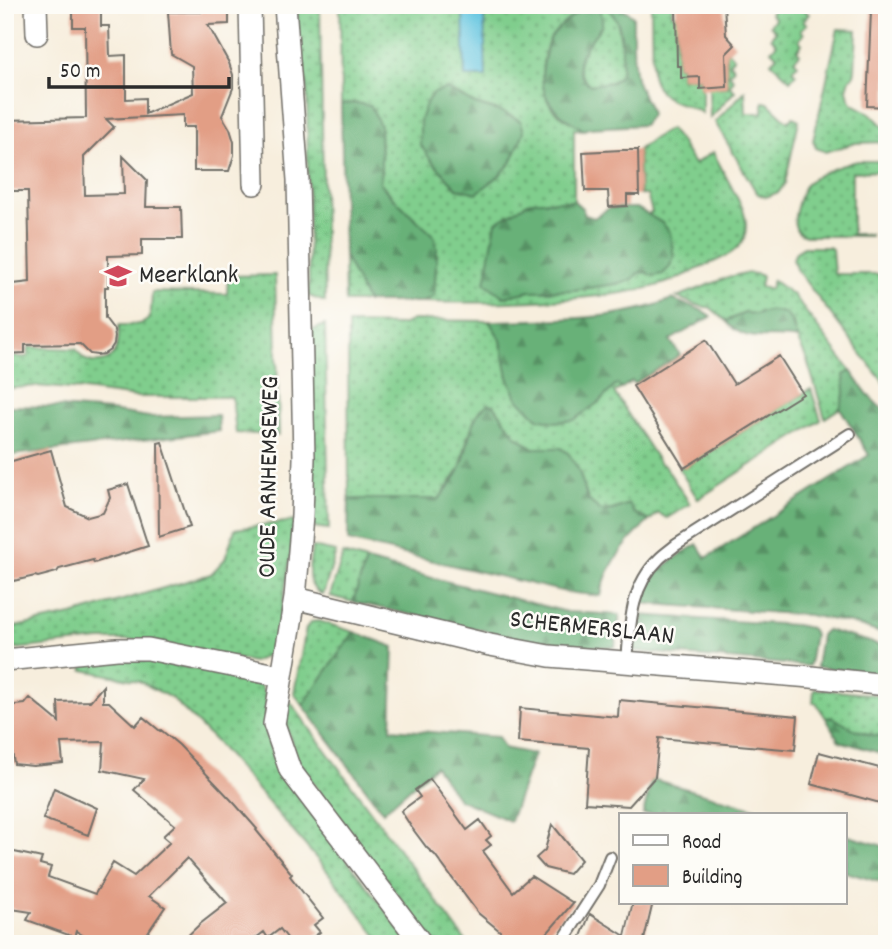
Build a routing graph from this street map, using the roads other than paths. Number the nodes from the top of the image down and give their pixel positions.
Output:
1 (36, 5) edge
2 (250, 5) edge
3 (285, 5) edge
4 (37, 34) dead end
5 (254, 184) dead end
6 (850, 434) dead end
7 (295, 598) junction
8 (5, 660) edge
9 (627, 663) junction
10 (281, 676) junction
11 (887, 685) edge
12 (610, 857) dead end
13 (422, 944) edge
14 (561, 944) edge

1 - 4 street
2 - 5 street
3 - 7 street, OUDE ARNHEMSEWEG
6 - 9 lane
7 - 9 street, SCHERMERSLAAN
7 - 10 street, OUDE ARNHEMSEWEG
8 - 10 street
9 - 11 street, SCHERMERSLAAN
10 - 13 street, OUDE ARNHEMSEWEG
12 - 14 lane

